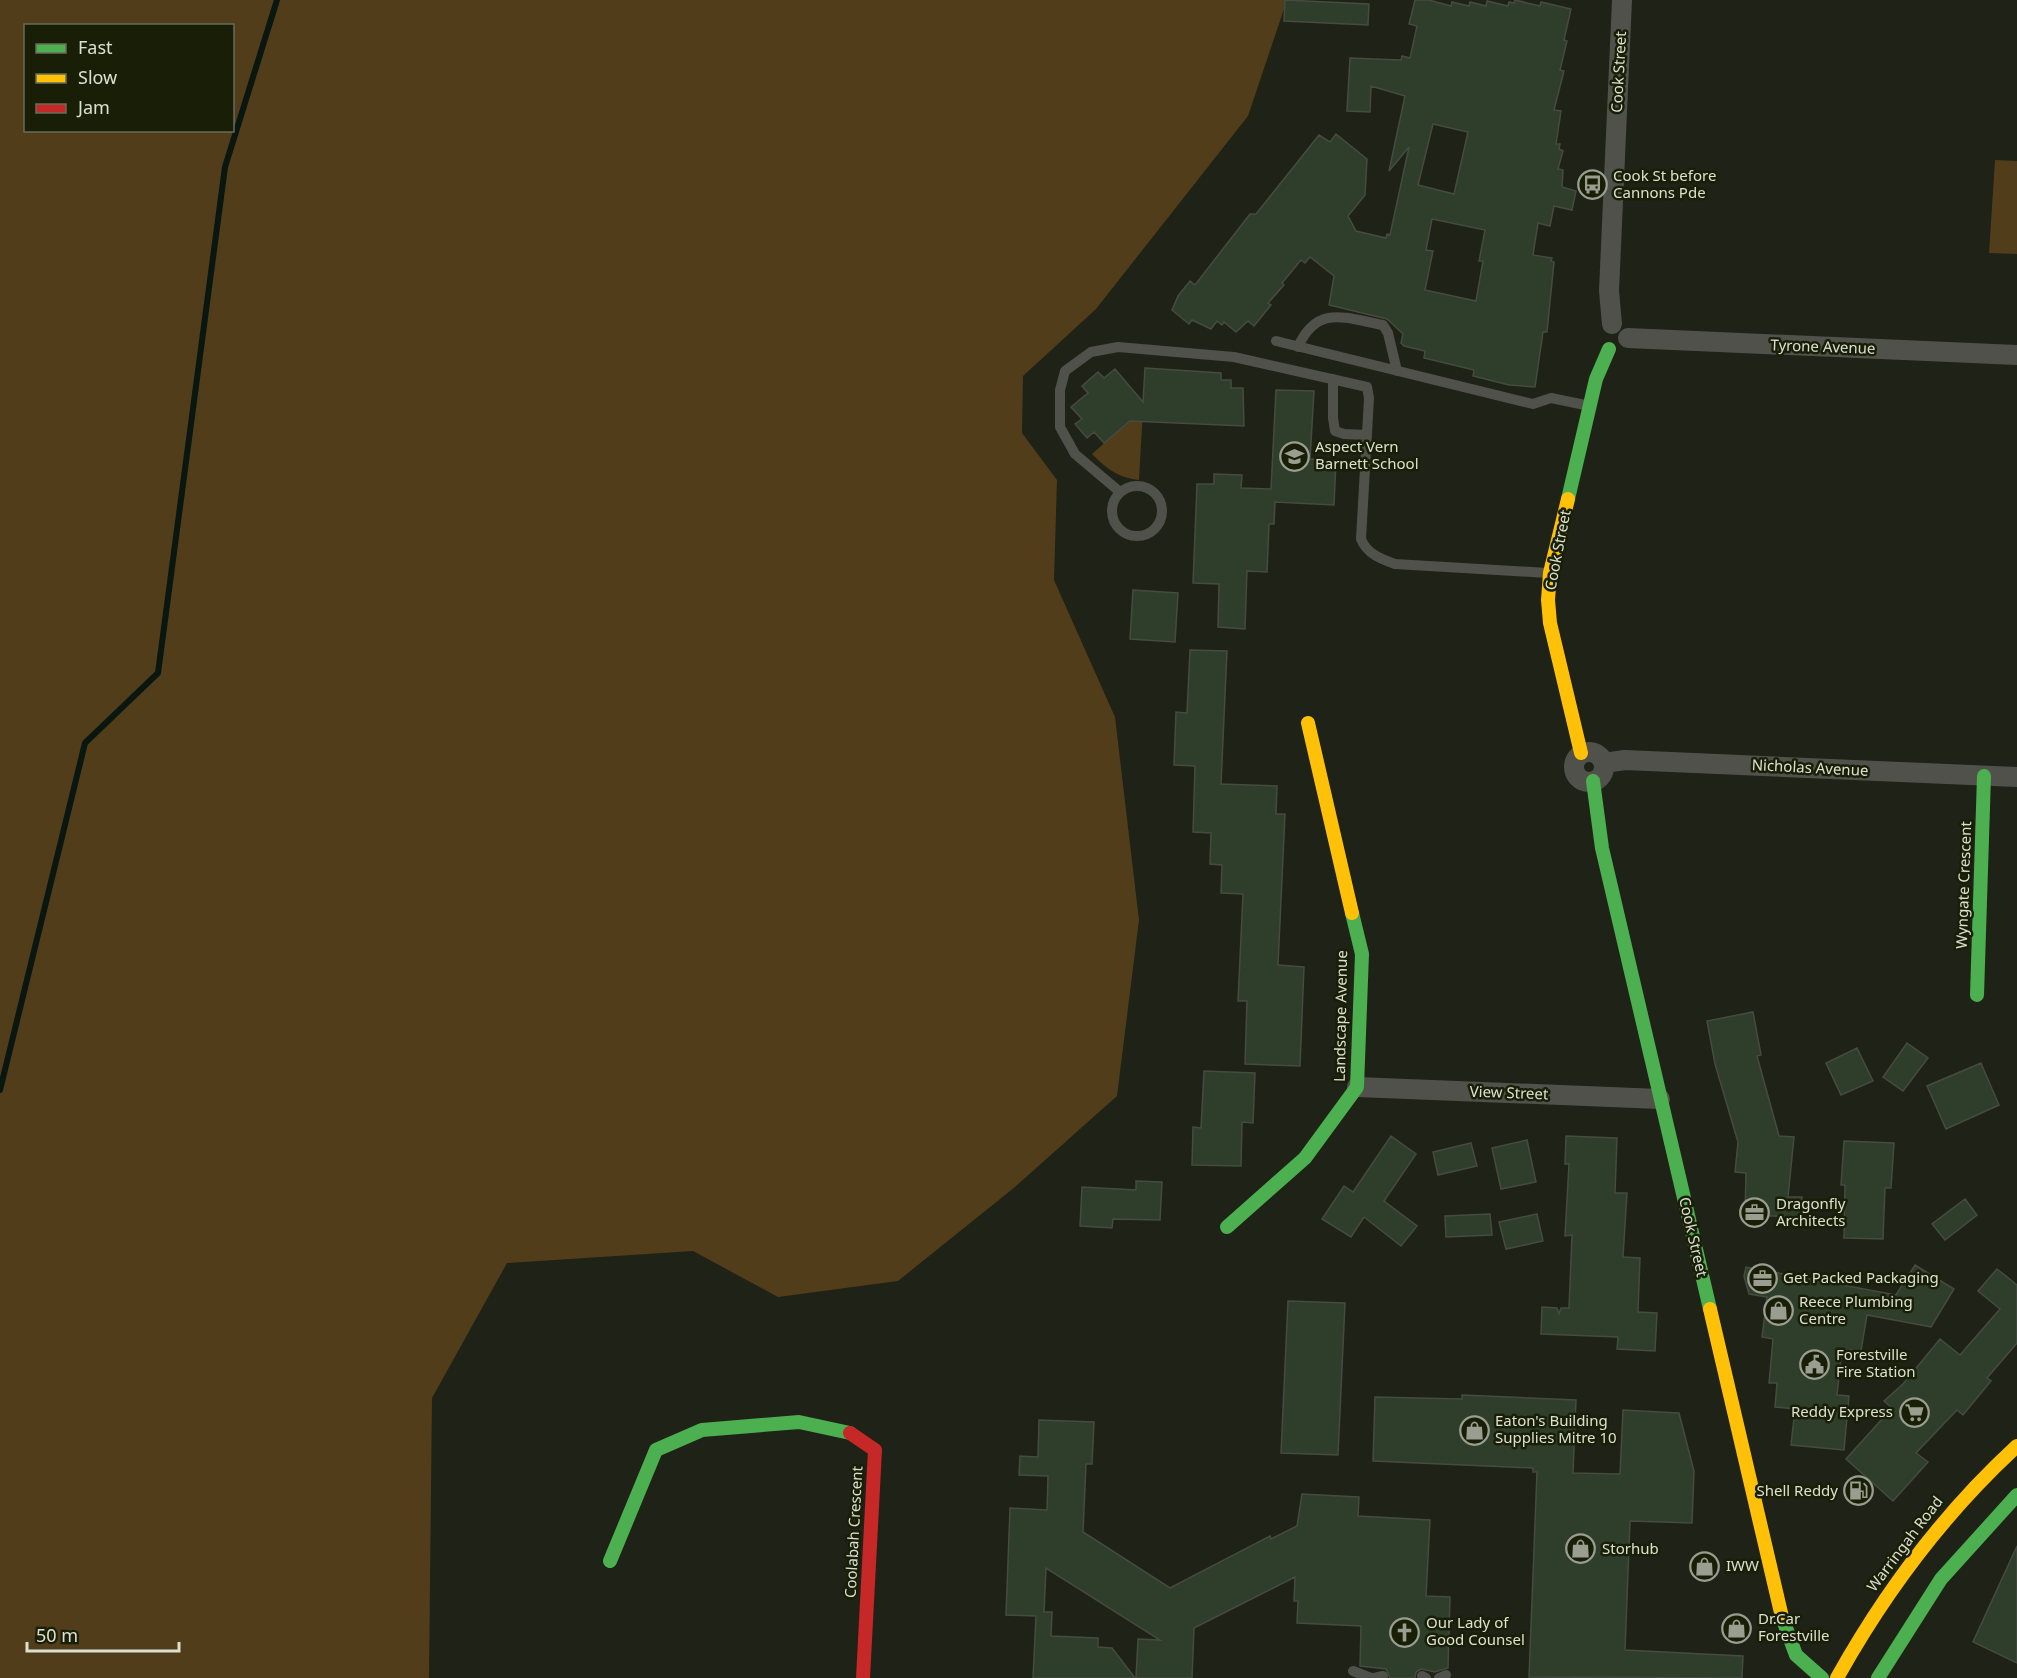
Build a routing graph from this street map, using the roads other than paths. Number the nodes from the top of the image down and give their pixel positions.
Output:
1 (1622, 0) edge
2 (1612, 324) junction
3 (1628, 338) junction
4 (1276, 341) dead end
5 (1298, 347) junction
6 (1609, 349) junction
7 (2017, 355) edge
8 (1397, 371) junction
9 (1333, 379) junction
10 (1590, 406) junction
11 (1367, 435) junction
12 (1120, 492) junction
13 (1550, 573) junction
14 (1308, 723) dead end
15 (1581, 753) junction
16 (1604, 763) junction
17 (1984, 776) junction
18 (2017, 777) edge
19 (1593, 781) junction
20 (1977, 995) dead end
21 (1357, 1087) junction
22 (1660, 1099) junction
23 (1227, 1227) dead end
24 (2017, 1446) edge
25 (2017, 1495) edge
26 (610, 1561) dead end
27 (1353, 1671) dead end
28 (1376, 1677) edge
29 (863, 1678) edge
30 (1822, 1678) edge
31 (1837, 1678) edge
32 (1878, 1678) edge

1 - 2 street, Cook Street
2 - 3 street
2 - 6 street
3 - 6 street
3 - 7 street, Tyrone Avenue
4 - 5 lane
5 - 8 lane
5 - 8 lane
6 - 10 main road, Cook Street
8 - 10 lane
9 - 11 lane
9 - 11 lane
9 - 12 lane
10 - 13 main road, Cook Street
11 - 13 lane
12 - 12 lane
13 - 15 main road, Cook Street
14 - 21 main road, Landscape Avenue
15 - 16 street
15 - 19 street
16 - 17 street, Nicholas Avenue
16 - 19 street
17 - 18 street, Nicholas Avenue
17 - 20 main road, Wyngate Crescent
19 - 22 main road, Cook Street
21 - 22 street, View Street
21 - 23 main road, Landscape Avenue
22 - 30 main road, Cook Street
24 - 31 main road, Warringah Road
25 - 32 main road
26 - 29 main road, Coolabah Crescent
27 - 28 lane

